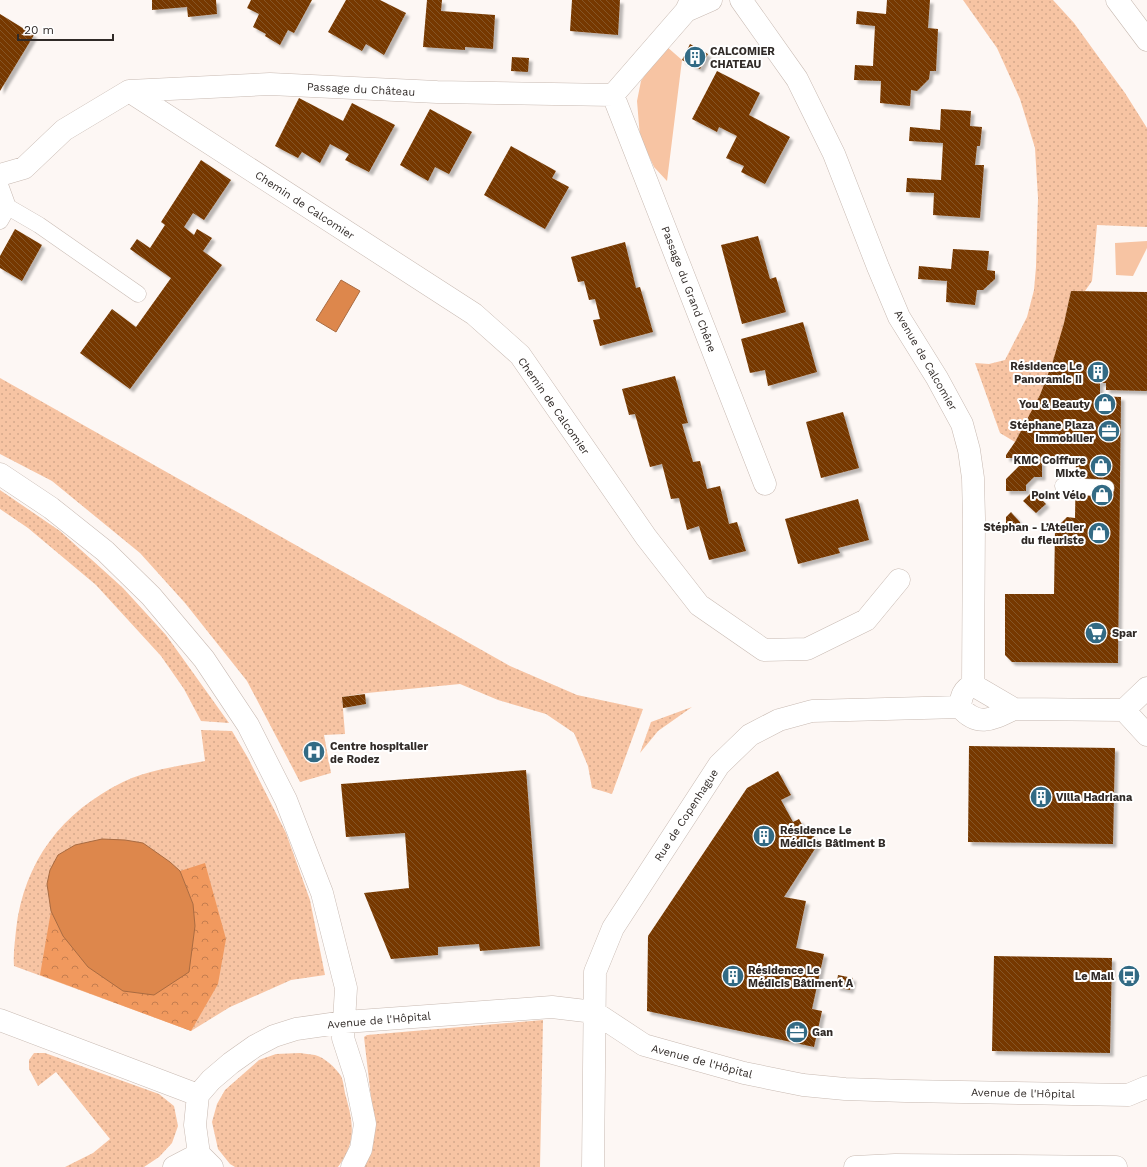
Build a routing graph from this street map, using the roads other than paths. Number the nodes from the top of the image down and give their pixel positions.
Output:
1 (711, 0) edge
2 (741, 0) edge
3 (1117, 0) edge
4 (688, 5) edge
5 (1146, 34) edge
6 (129, 91) junction
7 (613, 95) junction
8 (0, 176) edge
9 (0, 185) edge
10 (8, 207) junction
11 (0, 221) edge
12 (138, 294) dead end
13 (0, 474) edge
14 (765, 484) dead end
15 (1063, 486) dead end
16 (1106, 488) dead end
17 (899, 580) dead end
18 (974, 685) junction
19 (1147, 688) edge
20 (960, 707) junction
21 (1014, 709) junction
22 (1124, 710) junction
23 (1147, 735) edge
24 (594, 1012) junction
25 (0, 1020) edge
26 (345, 1022) junction
27 (1147, 1087) edge
28 (198, 1095) junction
29 (206, 1160) edge
30 (174, 1167) edge
31 (352, 1167) edge
32 (593, 1167) edge
33 (854, 1167) edge
34 (1116, 1167) edge

1 - 4 street
2 - 18 street, Avenue de Calcomier
3 - 5 street
4 - 7 street
6 - 7 street, Passage du Château
6 - 8 street, Passage du Château
6 - 17 street, Chemin de Calcomier
7 - 14 street, Passage du Grand Chêne
9 - 10 lane
10 - 11 lane
10 - 12 lane
13 - 26 street
15 - 16 lane
18 - 20 street
18 - 21 street
19 - 22 street
20 - 21 street
20 - 24 street, Rue de Copenhague
21 - 22 street
22 - 23 street
24 - 26 street, Avenue de l'Hôpital
24 - 27 street, Avenue de l'Hôpital
24 - 32 street, Rue de Copenhague
25 - 28 street
26 - 28 street, Avenue de l'Hôpital
26 - 31 street
28 - 29 street
29 - 30 street
33 - 34 street

